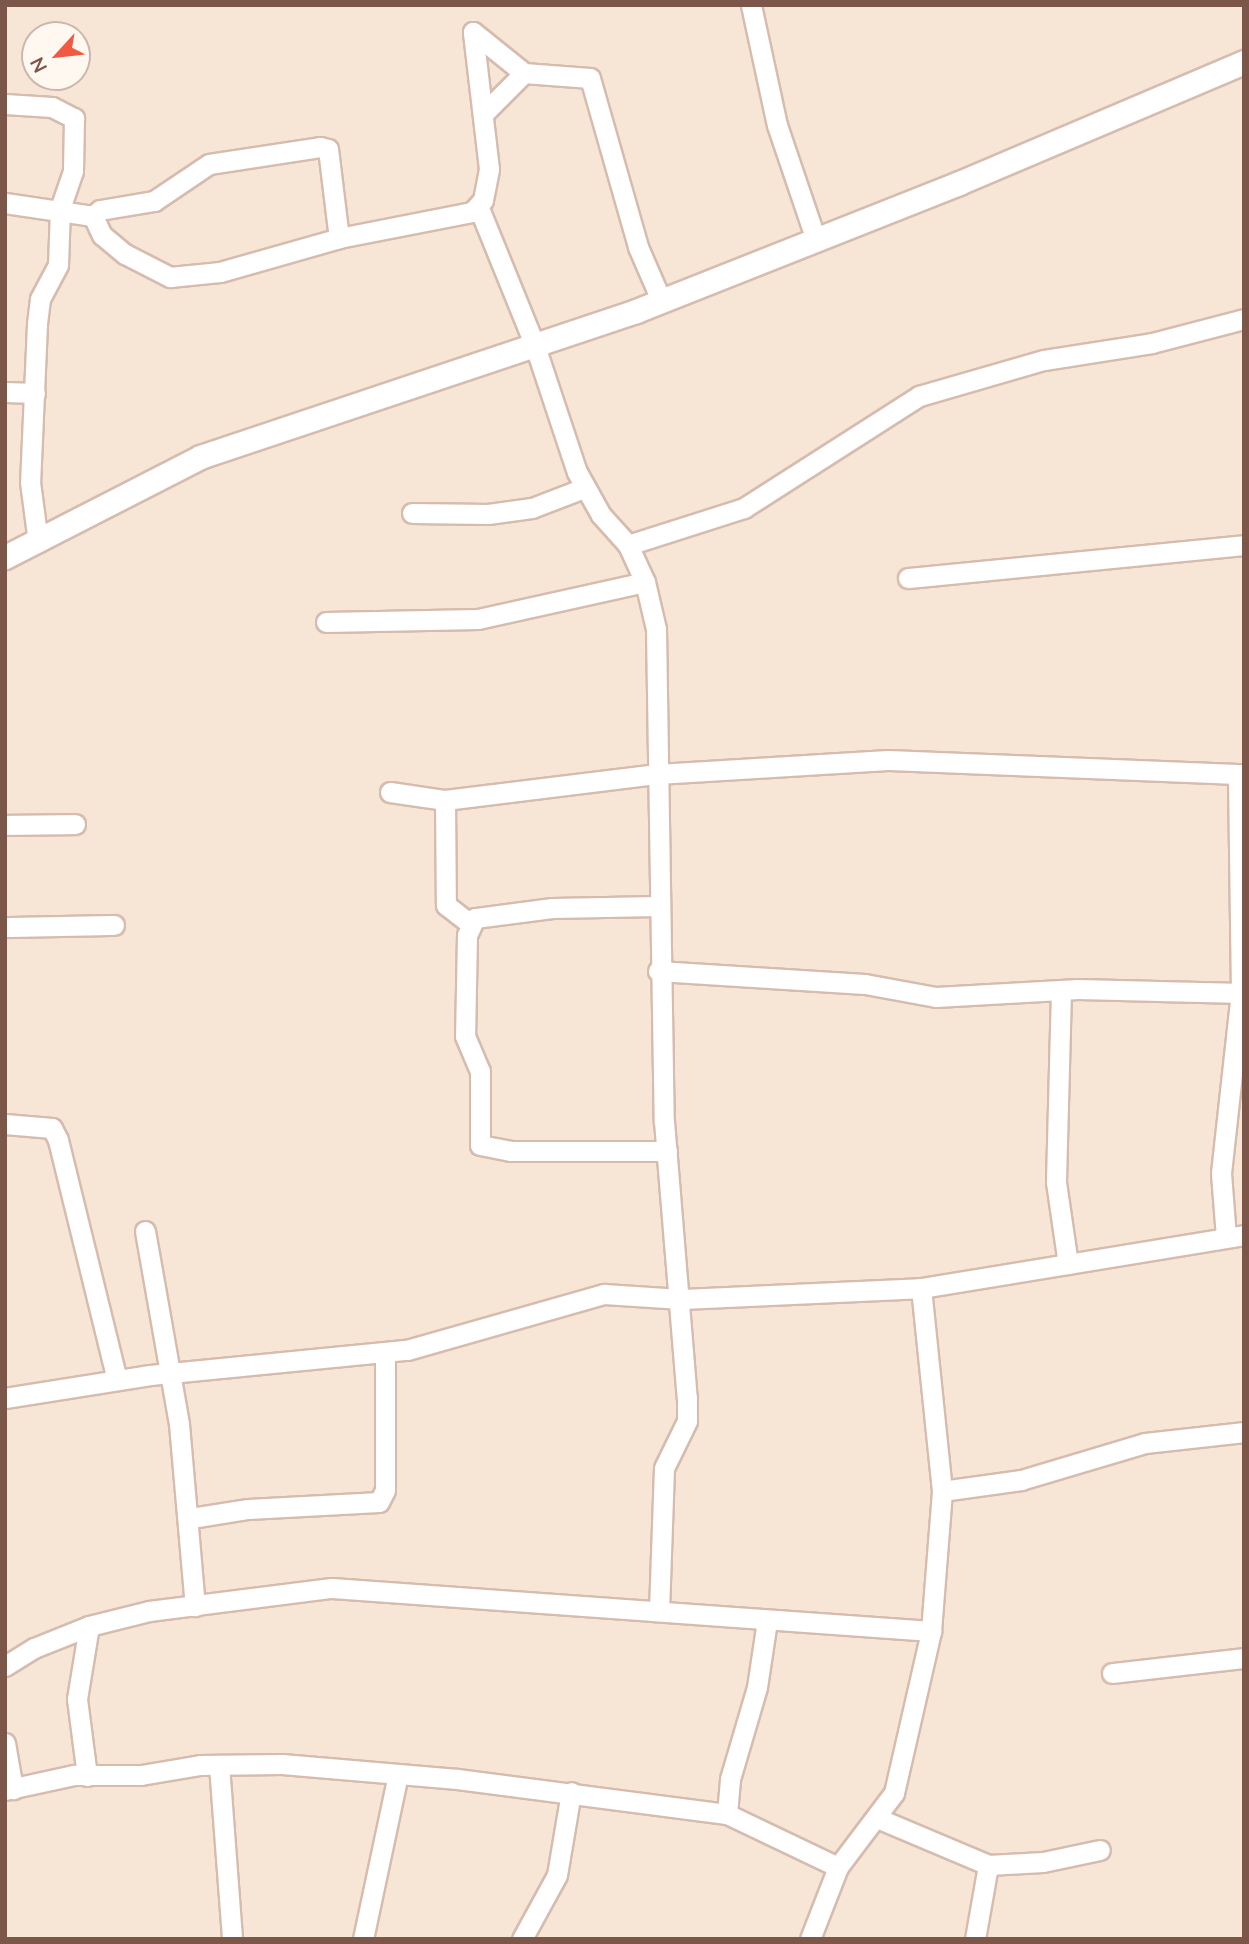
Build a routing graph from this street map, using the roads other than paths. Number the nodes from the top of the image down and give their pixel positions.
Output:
1 (751, 5) edge
2 (1244, 62) edge
3 (524, 73) junction
4 (5, 104) edge
5 (485, 112) junction
6 (5, 203) edge
7 (60, 208) junction
8 (479, 208) junction
9 (93, 216) junction
10 (815, 237) junction
11 (339, 238) junction
12 (662, 300) junction
13 (1244, 319) edge
14 (535, 346) junction
15 (5, 392) edge
16 (35, 393) junction
17 (584, 488) junction
18 (412, 513) dead end
19 (38, 541) junction
20 (628, 545) junction
21 (1244, 545) edge
22 (5, 557) edge
23 (908, 578) dead end
24 (645, 582) junction
25 (326, 622) dead end
26 (657, 774) junction
27 (1241, 774) edge
28 (390, 792) dead end
29 (445, 800) junction
30 (75, 824) dead end
31 (5, 825) edge
32 (659, 906) junction
33 (469, 923) junction
34 (114, 925) dead end
35 (5, 927) edge
36 (658, 971) junction
37 (1061, 990) junction
38 (1242, 993) edge
39 (5, 1124) edge
40 (667, 1151) junction
41 (145, 1231) dead end
42 (1235, 1236) edge
43 (1068, 1264) junction
44 (921, 1289) junction
45 (681, 1298) junction
46 (385, 1352) junction
47 (169, 1374) junction
48 (117, 1380) junction
49 (5, 1398) edge
50 (1244, 1432) edge
51 (942, 1491) junction
52 (191, 1518) junction
53 (195, 1606) junction
54 (659, 1612) junction
55 (766, 1621) junction
56 (89, 1626) junction
57 (930, 1632) junction
58 (1244, 1658) edge
59 (5, 1666) edge
60 (1112, 1673) dead end
61 (5, 1743) edge
62 (219, 1765) junction
63 (398, 1774) junction
64 (87, 1776) junction
65 (9, 1790) edge
66 (571, 1792) junction
67 (727, 1814) junction
68 (877, 1818) junction
69 (1100, 1850) dead end
70 (988, 1864) junction
71 (838, 1867) junction
72 (232, 1939) edge
73 (363, 1939) edge
74 (522, 1939) edge
75 (810, 1939) edge
76 (975, 1939) edge

1 - 10 street
2 - 10 street
3 - 5 street
3 - 5 street
3 - 12 street
4 - 7 street
5 - 8 street
6 - 7 street
7 - 9 street
7 - 16 street
8 - 11 street
8 - 14 street
9 - 11 street
9 - 11 street
10 - 12 street
12 - 14 street
13 - 20 street
14 - 17 street
14 - 19 street
15 - 16 street
16 - 19 street
17 - 18 street
17 - 20 street
19 - 22 street
20 - 24 street
21 - 23 street
24 - 25 street
24 - 26 street
26 - 27 street
26 - 29 street
26 - 32 street
27 - 38 street
28 - 29 street
29 - 33 street
30 - 31 street
32 - 33 street
32 - 36 street
33 - 40 street
34 - 35 street
36 - 37 street
36 - 40 street
37 - 38 street
37 - 43 street
38 - 42 street
39 - 48 street
40 - 45 street
41 - 47 street
42 - 43 street
43 - 44 street
44 - 45 street
44 - 51 street
45 - 46 street
45 - 54 street
46 - 47 street
46 - 52 street
47 - 48 street
47 - 52 street
48 - 49 street
50 - 51 street
51 - 57 street
52 - 53 street
53 - 54 street
53 - 56 street
54 - 55 street
55 - 57 street
55 - 67 street
56 - 59 street
56 - 64 street
57 - 68 street
58 - 60 street
61 - 65 street
62 - 63 street
62 - 64 street
62 - 72 street
63 - 66 street
63 - 73 street
64 - 65 street
66 - 67 street
66 - 74 street
67 - 71 street
68 - 70 street
68 - 71 street
69 - 70 street
70 - 76 street
71 - 75 street

